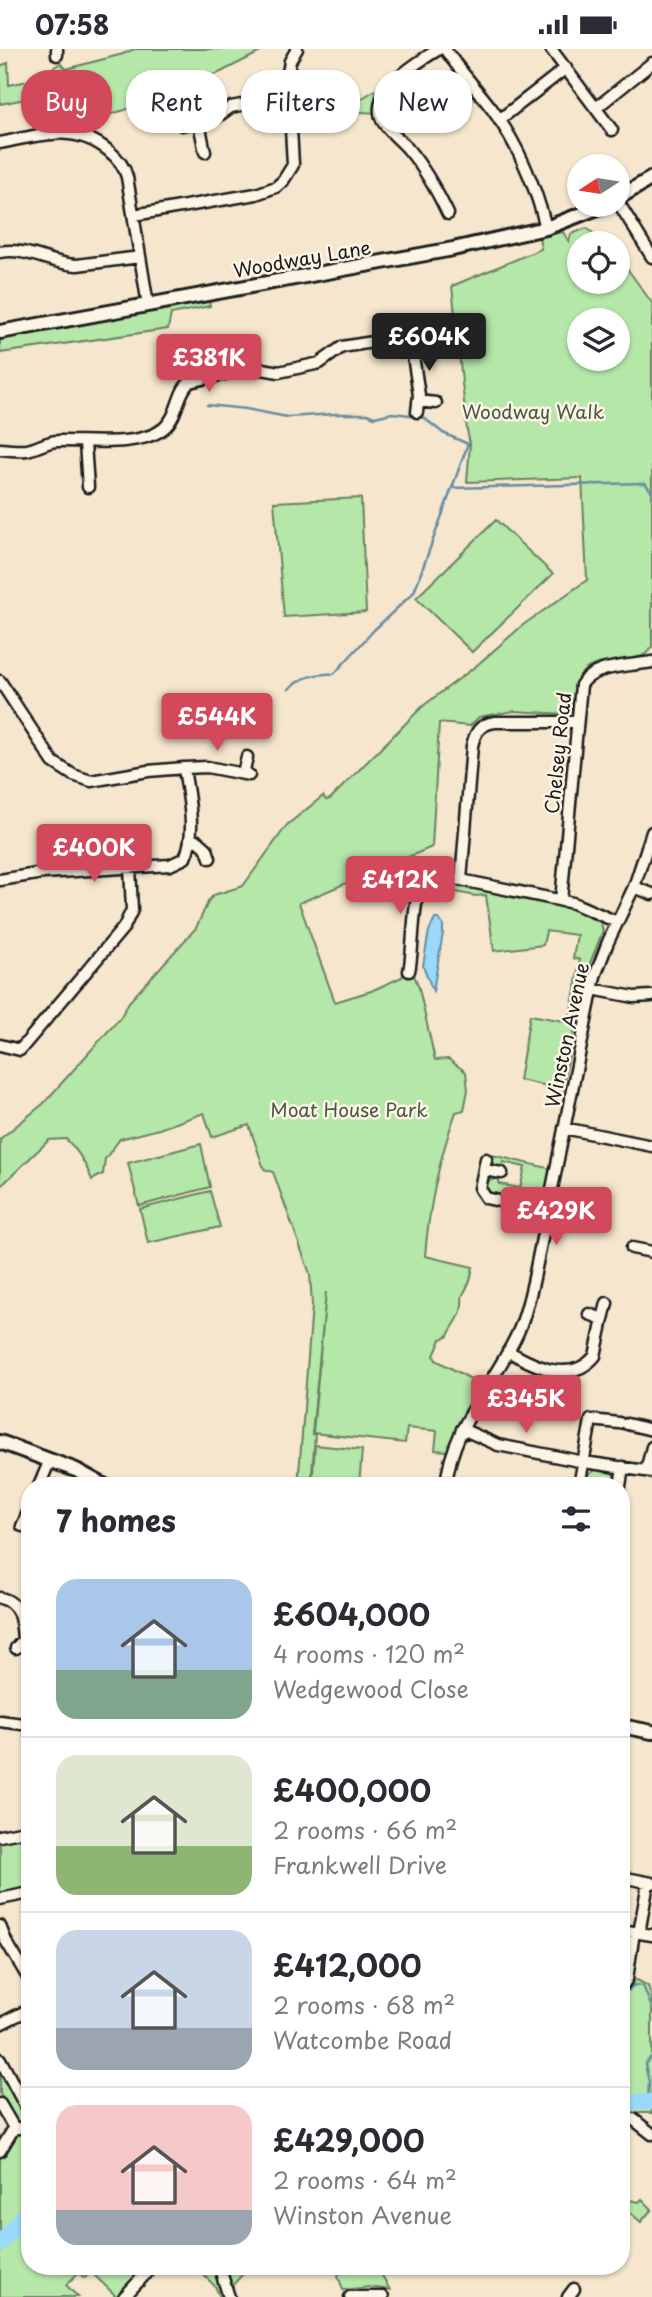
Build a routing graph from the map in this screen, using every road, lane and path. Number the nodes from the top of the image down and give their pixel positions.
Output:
1 (298, 49) edge
2 (439, 49) edge
3 (445, 49) edge
4 (551, 49) edge
5 (652, 63) edge
6 (566, 68) junction
7 (288, 70) edge
8 (596, 108) junction
9 (499, 120) junction
10 (612, 130) dead end
11 (201, 133) edge
12 (291, 133) edge
13 (0, 143) edge
14 (205, 152) dead end
15 (652, 178) edge
16 (630, 192) edge
17 (449, 214) dead end
18 (134, 215) junction
19 (574, 217) edge
20 (628, 217) edge
21 (546, 228) junction
22 (0, 251) edge
23 (651, 254) edge
24 (140, 257) junction
25 (148, 305) junction
26 (440, 331) dead end
27 (0, 333) edge
28 (410, 336) junction
29 (436, 403) dead end
30 (85, 443) junction
31 (0, 449) edge
32 (88, 487) dead end
33 (652, 662) edge
34 (0, 681) edge
35 (576, 722) junction
36 (247, 757) dead end
37 (184, 768) junction
38 (652, 832) edge
39 (190, 841) junction
40 (210, 858) dead end
41 (130, 867) junction
42 (0, 880) edge
43 (461, 880) junction
44 (634, 887) junction
45 (652, 894) edge
46 (561, 901) junction
47 (617, 922) junction
48 (409, 971) dead end
49 (592, 989) junction
50 (652, 996) edge
51 (0, 1045) edge
52 (564, 1128) junction
53 (652, 1146) edge
54 (486, 1159) dead end
55 (484, 1170) junction
56 (502, 1173) dead end
57 (547, 1212) junction
58 (632, 1248) dead end
59 (652, 1252) edge
60 (607, 1303) dead end
61 (589, 1314) dead end
62 (603, 1319) junction
63 (508, 1351) junction
64 (462, 1429) junction
65 (652, 1430) edge
66 (0, 1442) edge
67 (652, 1447) edge
68 (50, 1460) junction
69 (584, 1462) junction
70 (623, 1467) junction
71 (649, 1472) edge
72 (43, 1477) edge
73 (86, 1477) edge
74 (448, 1477) edge
75 (581, 1477) edge
76 (621, 1477) edge
77 (0, 1598) edge
78 (21, 1626) edge
79 (21, 1641) edge
80 (16, 1649) dead end
81 (0, 1721) edge
82 (21, 1724) edge
83 (630, 1728) edge
84 (652, 1732) edge
85 (21, 1832) edge
86 (0, 1836) edge
87 (630, 1880) edge
88 (650, 1883) edge
89 (21, 1895) edge
90 (0, 1899) edge
91 (0, 1926) edge
92 (630, 1931) edge
93 (637, 1932) junction
94 (652, 1935) edge
95 (630, 1965) edge
96 (21, 1966) edge
97 (21, 2014) edge
98 (0, 2024) edge
99 (0, 2059) edge
100 (21, 2098) edge
101 (0, 2104) edge
102 (630, 2120) edge
103 (14, 2128) junction
104 (21, 2129) edge
105 (652, 2134) edge
106 (0, 2151) edge
107 (145, 2275) edge
108 (222, 2275) edge
109 (124, 2297) edge
110 (229, 2297) edge
111 (350, 2297) edge
112 (383, 2297) edge

1 - 7 street
2 - 17 street
3 - 9 street
4 - 6 street
5 - 8 street
6 - 8 street
6 - 9 street
8 - 10 street
9 - 21 street
11 - 14 street
12 - 18 street
13 - 18 street
15 - 16 street
18 - 24 street
19 - 21 street, Woodway Lane
20 - 23 street
21 - 25 street, Woodway Lane
22 - 24 street
24 - 25 street
25 - 27 street, Woodway Lane
26 - 28 street
28 - 29 street
28 - 30 street
30 - 31 street
30 - 32 street
33 - 35 street, Chelsey Road
34 - 37 street
35 - 43 street
35 - 46 street, Chelsey Road
36 - 37 street
37 - 39 street
38 - 44 street, Winston Avenue
39 - 40 street
39 - 41 street
41 - 42 street
41 - 51 street
43 - 46 street
43 - 48 street
44 - 45 street
44 - 47 street, Winston Avenue
46 - 47 street
47 - 49 street, Winston Avenue
49 - 50 street
49 - 52 street, Winston Avenue
52 - 53 street
52 - 57 street, Winston Avenue
54 - 55 street
55 - 56 street
55 - 57 street
57 - 63 street, Winston Avenue
58 - 59 street
60 - 62 street
61 - 62 street
62 - 63 street
63 - 64 street, Winston Avenue
64 - 69 street
64 - 74 street, Winston Avenue
65 - 69 street
66 - 68 street
67 - 71 street
68 - 72 street
68 - 73 street
69 - 70 street
69 - 75 street
70 - 71 street
70 - 76 street
77 - 78 street
79 - 80 street
81 - 82 street
83 - 84 street
85 - 86 street
87 - 88 street
88 - 93 street
89 - 90 street
91 - 96 street
92 - 93 street
93 - 94 street
93 - 95 street
97 - 98 street
99 - 100 street
101 - 103 street
102 - 105 street
103 - 104 street
103 - 106 street
107 - 109 street
108 - 110 street
111 - 112 street

